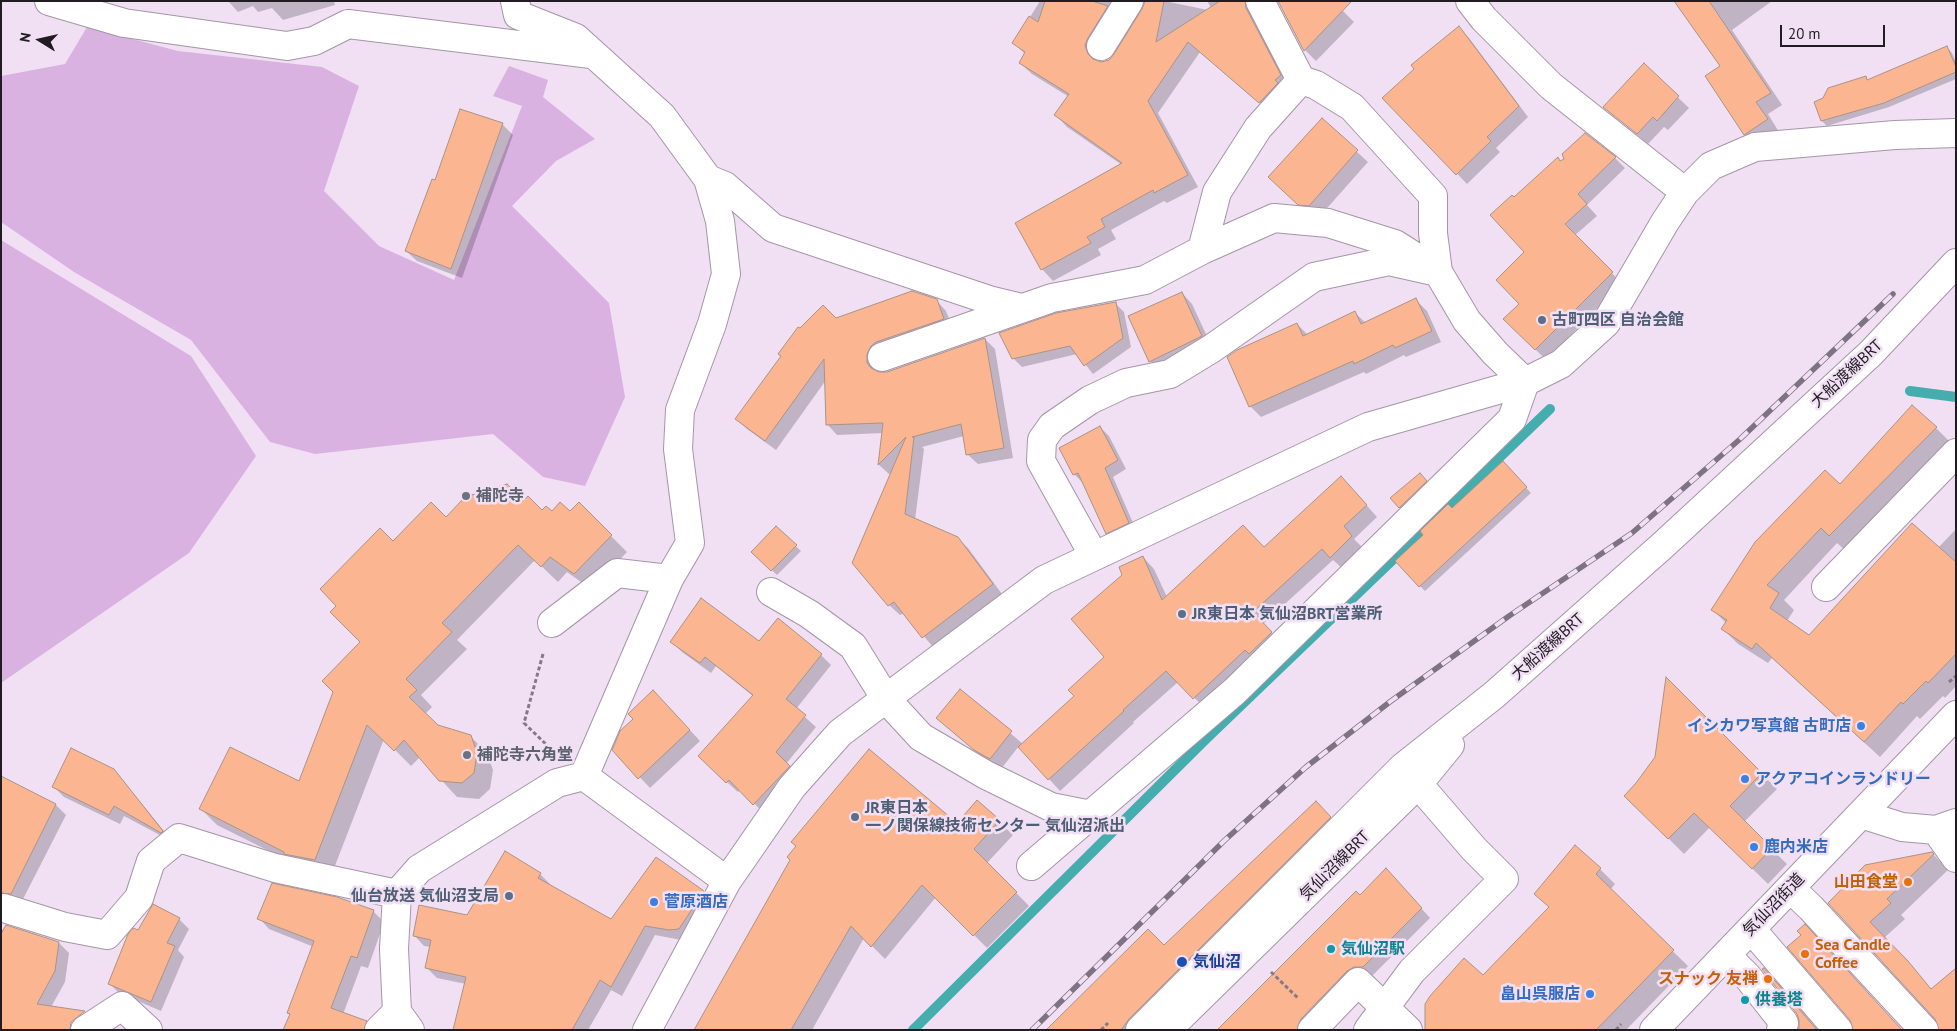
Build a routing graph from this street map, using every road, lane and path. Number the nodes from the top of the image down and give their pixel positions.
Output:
1 (49, 1) edge
2 (515, 1) edge
3 (1129, 1) edge
4 (1260, 1) edge
5 (1470, 1) edge
6 (1101, 46) dead end
7 (595, 55) junction
8 (1301, 80) junction
9 (1956, 133) edge
10 (708, 179) junction
11 (1685, 192) junction
12 (1202, 250) junction
13 (1956, 263) edge
14 (1438, 272) junction
15 (1022, 308) junction
16 (882, 357) dead end
17 (1525, 382) junction
18 (1956, 453) edge
19 (1094, 556) junction
20 (669, 579) junction
21 (1826, 587) dead end
22 (771, 592) dead end
23 (552, 623) joint
24 (1494, 695) joint
25 (886, 699) junction
26 (1956, 715) edge
27 (584, 776) junction
28 (1410, 776) junction
29 (1861, 814) junction
30 (1091, 815) junction
31 (1946, 827) edge
32 (1956, 858) edge
33 (1031, 866) dead end
34 (728, 881) junction
35 (1790, 888) junction
36 (397, 894) junction
37 (4, 908) dead end
38 (1750, 929) junction
39 (1726, 955) junction
40 (1269, 971) dead end
41 (1385, 1008) junction
42 (396, 1024) edge
43 (1316, 1025) edge
44 (85, 1030) edge
45 (148, 1030) edge
46 (647, 1030) edge
47 (1140, 1030) edge
48 (1167, 1030) edge
49 (1368, 1030) edge
50 (1408, 1030) edge
51 (1654, 1030) edge
52 (1781, 1030) edge
53 (1838, 1030) edge
54 (1924, 1030) edge

1 - 7 street
2 - 7 street
3 - 6 street
4 - 8 street
5 - 11 street
7 - 10 street
8 - 12 street
8 - 14 street
9 - 11 street
10 - 15 street
10 - 20 street
11 - 17 street
12 - 14 street
12 - 15 street
13 - 24 street, 大船渡線BRT
14 - 17 street
14 - 19 street
15 - 16 street
17 - 19 street
17 - 30 street
18 - 21 street
19 - 25 street
20 - 23 street
20 - 27 street
22 - 25 street
23 - 27 path
24 - 28 street, 気仙沼線BRT
25 - 30 street
25 - 34 street
26 - 29 street, 気仙沼街道
27 - 34 street
27 - 36 street
28 - 41 street
28 - 47 street
28 - 48 street, 気仙沼線BRT
29 - 31 street
29 - 35 street, 気仙沼街道
30 - 33 street
31 - 32 street
34 - 46 street
35 - 38 street, 気仙沼街道
35 - 54 street
36 - 37 street
36 - 42 street
38 - 39 street, 気仙沼街道
38 - 53 street
39 - 51 street, 気仙沼街道
39 - 52 street
40 - 43 path
41 - 43 street
41 - 49 street
41 - 50 street
44 - 45 street

